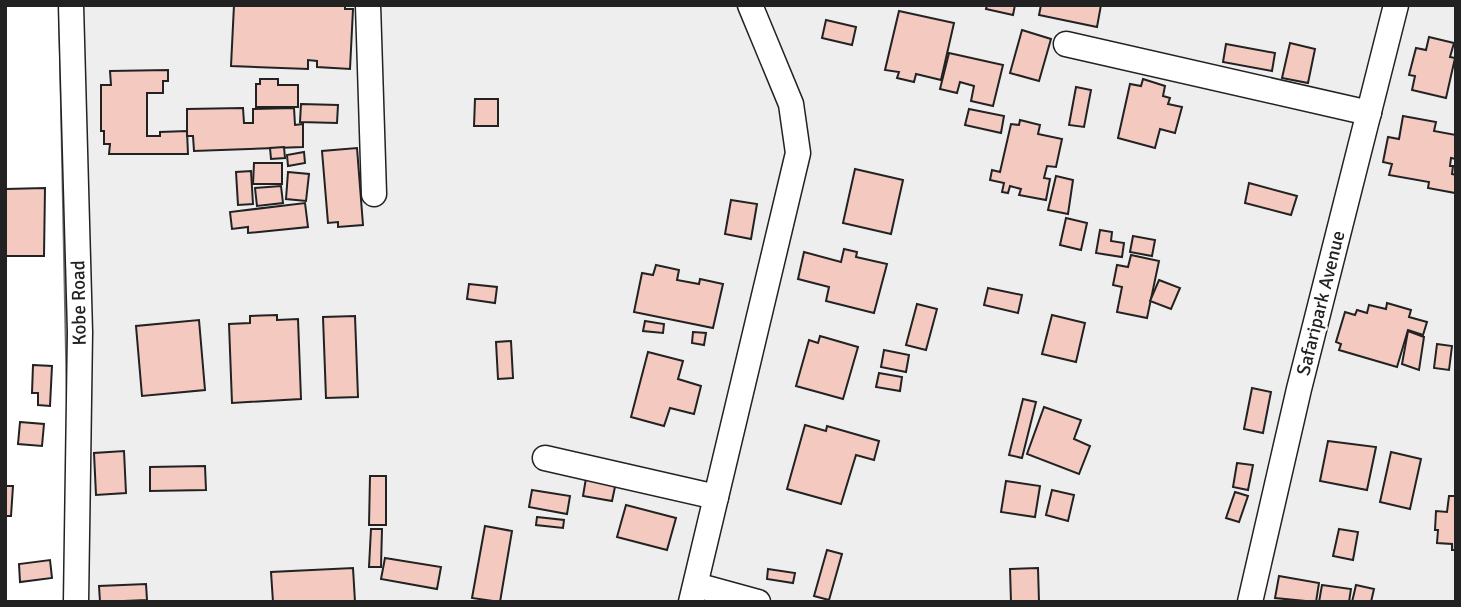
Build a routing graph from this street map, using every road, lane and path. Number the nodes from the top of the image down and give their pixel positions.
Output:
1 (71, 5) edge
2 (368, 5) edge
3 (750, 5) edge
4 (1396, 5) edge
5 (1066, 44) dead end
6 (1369, 113) junction
7 (374, 194) dead end
8 (545, 458) dead end
9 (716, 497) junction
10 (693, 594) edge
11 (76, 602) edge
12 (758, 602) edge
13 (1250, 602) edge

1 - 11 street, Kobe Road
2 - 7 street
3 - 9 street
4 - 6 street, Safaripark Avenue
5 - 6 street
6 - 13 street, Safaripark Avenue
8 - 9 street
9 - 10 street
10 - 12 street

